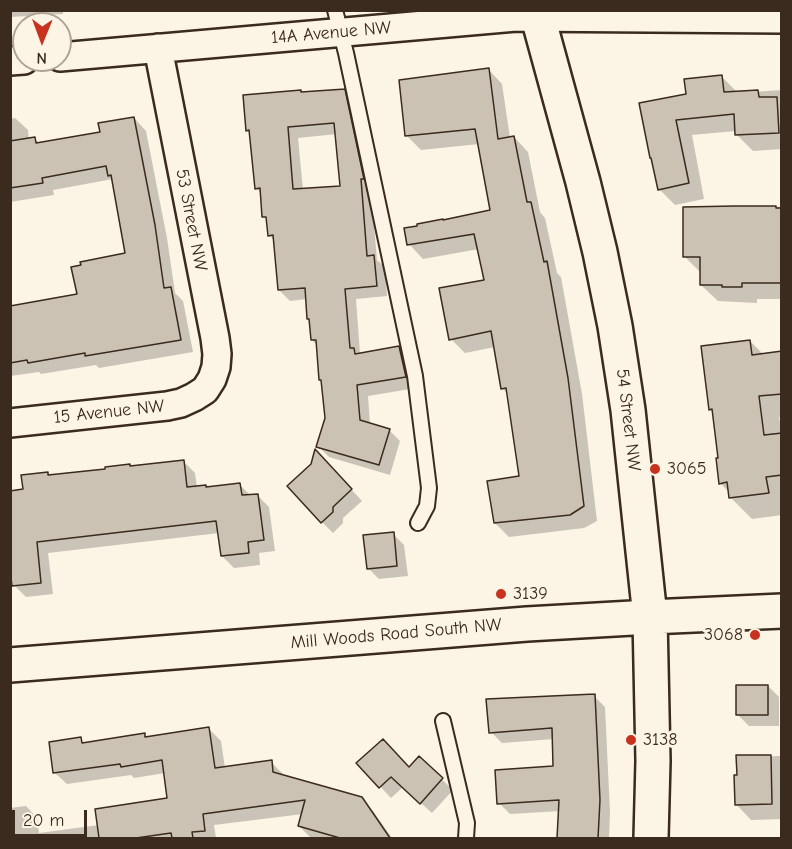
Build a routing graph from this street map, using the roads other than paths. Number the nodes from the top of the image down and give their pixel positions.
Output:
1 (537, 14) edge
2 (740, 15) edge
3 (782, 19) edge
4 (338, 22) edge
5 (158, 48) junction
6 (72, 56) edge
7 (205, 390) joint
8 (10, 423) edge
9 (418, 523) dead end
10 (782, 611) edge
11 (650, 616) junction
12 (10, 665) edge
13 (443, 721) dead end
14 (466, 838) edge
15 (651, 838) edge

1 - 2 street, 14A Avenue NW
1 - 4 street, 14A Avenue NW
1 - 11 street, 54 Street NW
2 - 3 street, 14A Avenue NW
4 - 5 street, 14A Avenue NW
4 - 9 lane
5 - 6 street, 14A Avenue NW
5 - 7 street, 53 Street NW
7 - 8 street, 15 Avenue NW
10 - 11 street, Mill Woods Road South NW
11 - 12 street, Mill Woods Road South NW
11 - 15 street, 54 Street NW
13 - 14 lane

